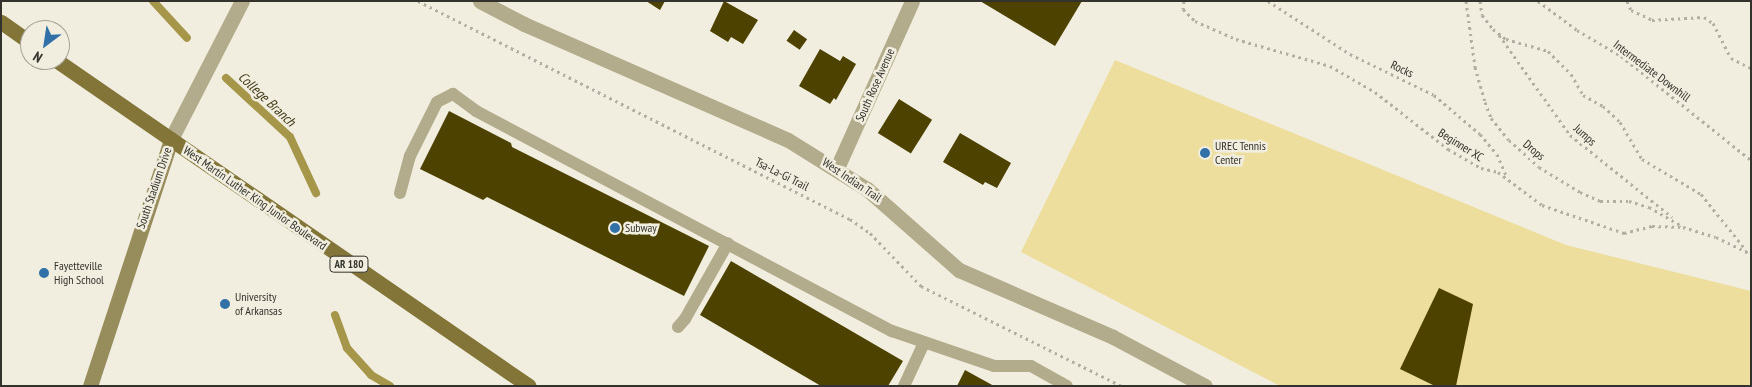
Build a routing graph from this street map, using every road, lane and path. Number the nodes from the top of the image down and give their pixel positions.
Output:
1 (242, 1) edge
2 (418, 1) edge
3 (480, 1) edge
4 (912, 1) edge
5 (1184, 1) edge
6 (1268, 1) edge
7 (1466, 1) edge
8 (1480, 1) edge
9 (1538, 1) edge
10 (1627, 1) edge
11 (1, 22) edge
12 (20, 35) edge
13 (1499, 35) junction
14 (1751, 68) edge
15 (70, 70) edge
16 (170, 139) junction
17 (1751, 160) edge
18 (837, 168) junction
19 (1507, 177) junction
20 (400, 193) dead end
21 (1683, 227) junction
22 (728, 243) junction
23 (1749, 253) edge
24 (678, 328) dead end
25 (924, 343) junction
26 (90, 386) edge
27 (529, 386) edge
28 (904, 386) edge
29 (1067, 386) edge
30 (1122, 386) edge
31 (1205, 386) edge

1 - 16 street, South Stadium Drive
2 - 30 path, Tsa-La-Gi Trail
3 - 18 street, West Indian Trail
4 - 18 street, South Rose Avenue
5 - 19 path, Beginner XC
6 - 19 path, Rocks
7 - 21 path, Drops
8 - 13 path, Jumps
9 - 17 path, Intermediate Downhill
10 - 14 path
11 - 12 main road
13 - 21 path, Jumps
13 - 23 path
15 - 16 main road, West Martin Luther King Junior Boulevard / AR 180
16 - 26 street, South Stadium Drive
16 - 27 main road, West Martin Luther King Junior Boulevard / AR 180
18 - 31 street, West Indian Trail
19 - 21 path, Beginner XC
20 - 22 lane
21 - 23 path, Beginner XC
22 - 24 lane
22 - 25 lane
25 - 28 lane
25 - 29 lane

